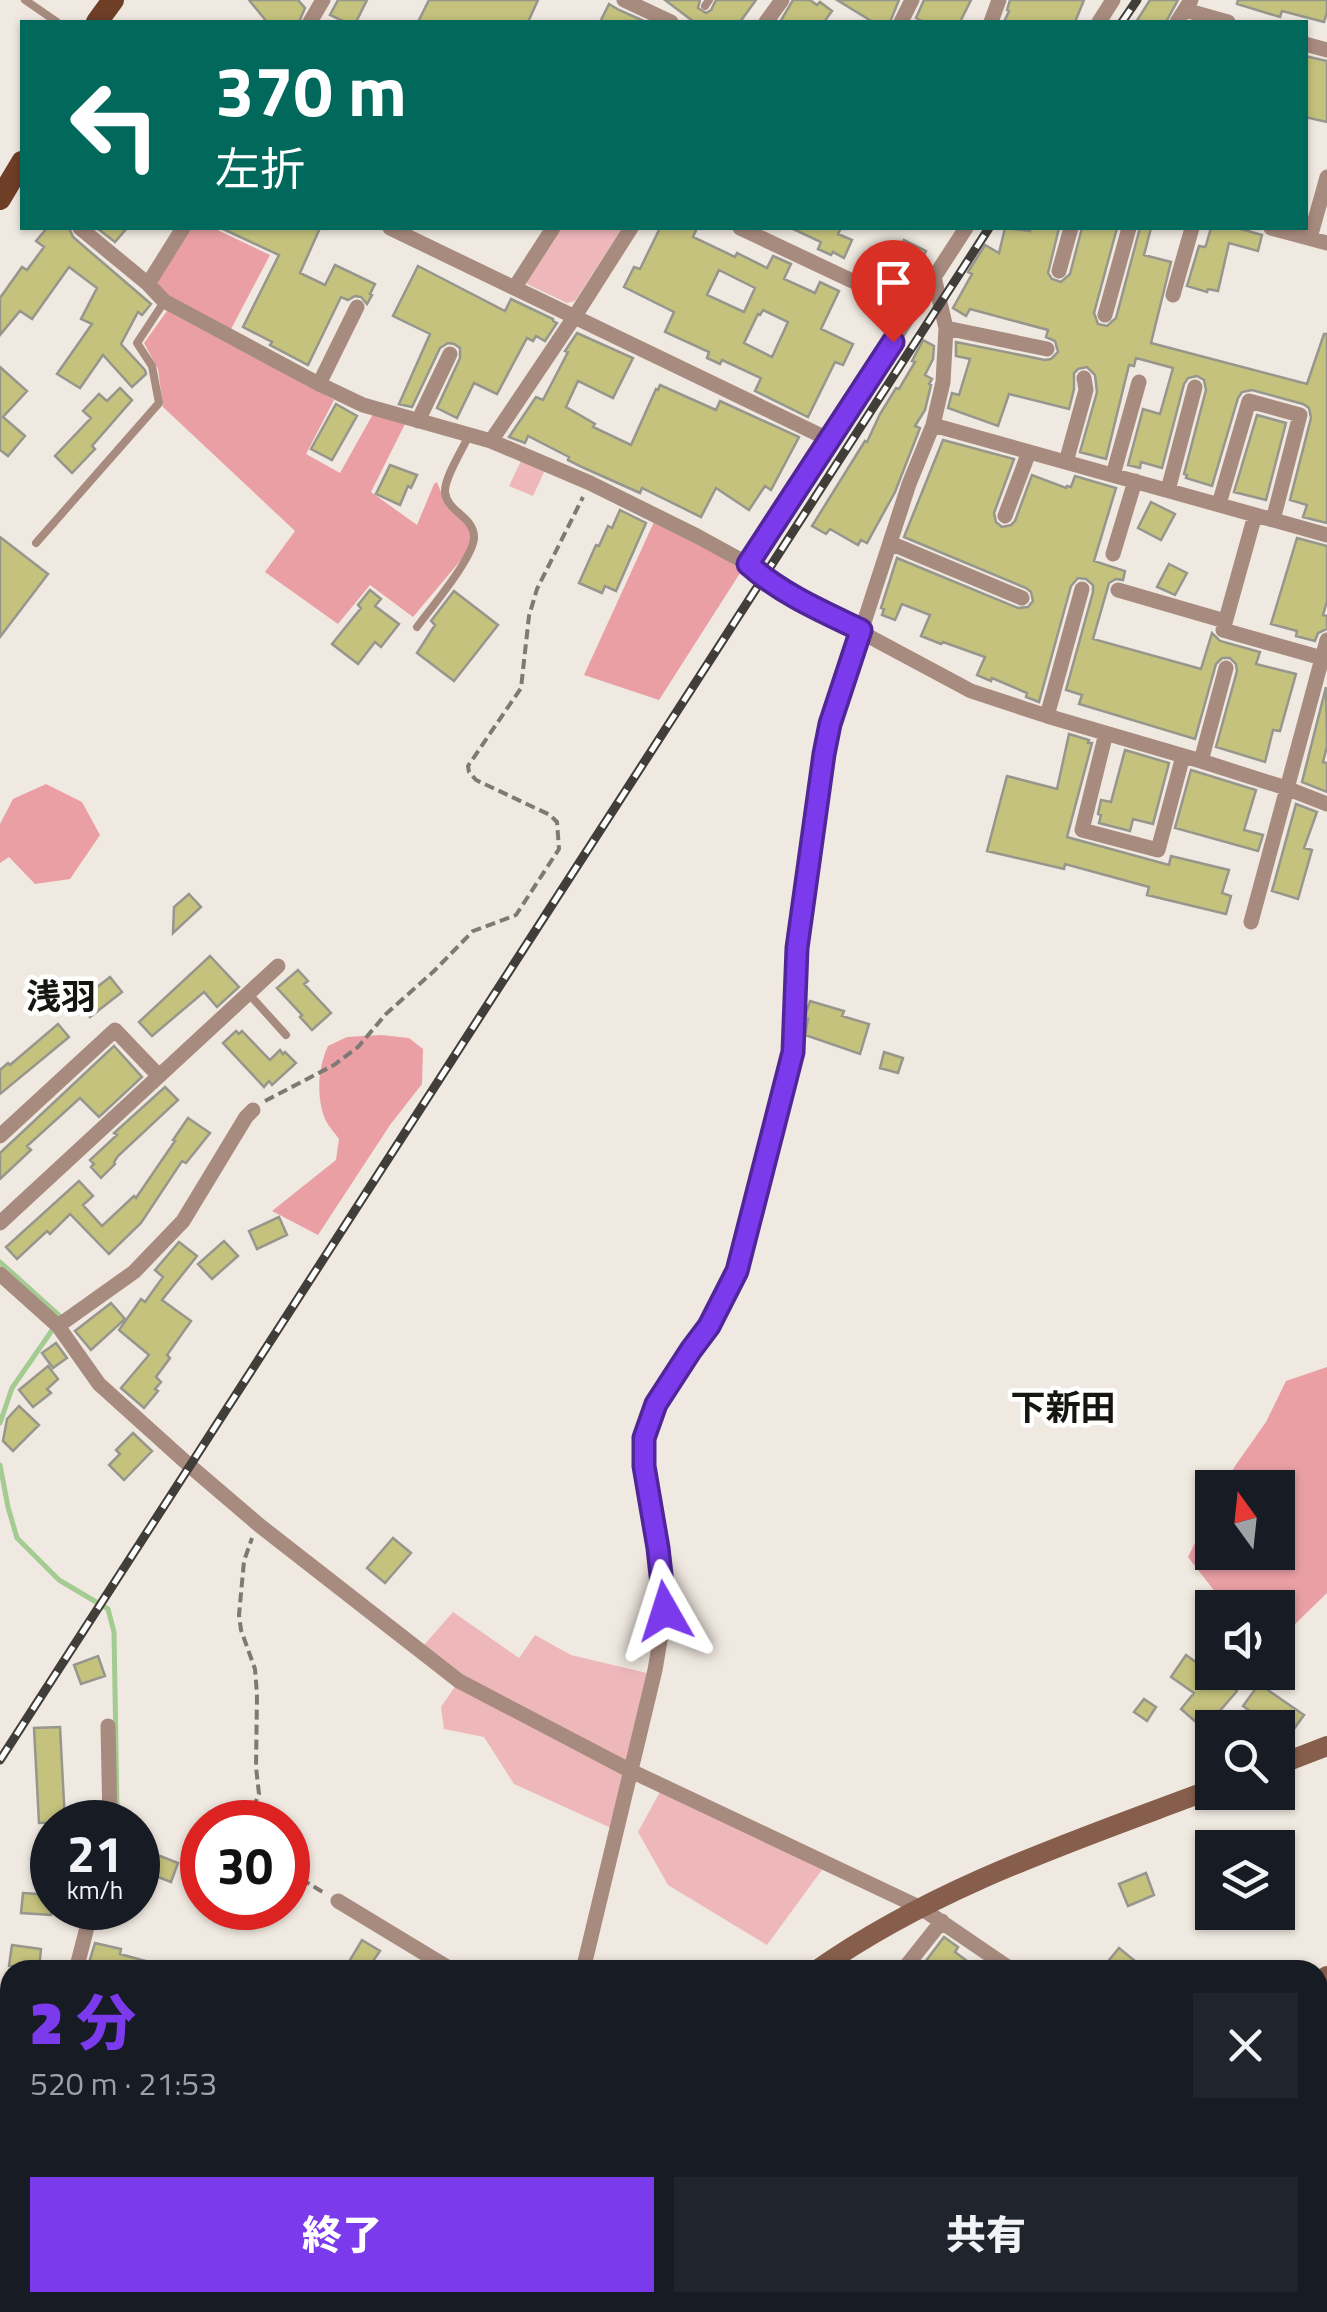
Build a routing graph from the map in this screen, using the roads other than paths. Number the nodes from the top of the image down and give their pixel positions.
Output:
1 (24, 0) edge
2 (624, 0) edge
3 (1184, 11) edge
4 (54, 20) edge
5 (666, 20) edge
6 (1220, 20) edge
7 (20, 174) edge
8 (1327, 177) edge
9 (0, 198) edge
10 (82, 230) edge
11 (182, 230) edge
12 (394, 230) edge
13 (552, 230) edge
14 (630, 230) edge
15 (744, 230) edge
16 (965, 230) edge
17 (1069, 230) edge
18 (1128, 230) edge
19 (1191, 230) edge
20 (1279, 230) edge
21 (1310, 238) junction
22 (1327, 243) edge
23 (1059, 270) dead end
24 (934, 278) junction
25 (148, 284) junction
26 (514, 288) junction
27 (1173, 295) dead end
28 (164, 301) junction
29 (357, 307) dead end
30 (914, 310) junction
31 (1104, 315) dead end
32 (575, 316) junction
33 (946, 328) junction
34 (1047, 349) dead end
35 (450, 354) dead end
36 (1084, 378) dead end
37 (1140, 382) dead end
38 (319, 384) junction
39 (1195, 387) dead end
40 (418, 421) junction
41 (933, 425) junction
42 (470, 435) junction
43 (830, 440) junction
44 (490, 442) junction
45 (1029, 452) junction
46 (1066, 462) junction
47 (1113, 475) junction
48 (1135, 481) junction
49 (1168, 490) junction
50 (1218, 504) junction
51 (1255, 515) junction
52 (1005, 516) dead end
53 (1273, 520) junction
54 (1327, 535) edge
55 (36, 543) dead end
56 (890, 543) junction
57 (1112, 554) dead end
58 (748, 564) junction
59 (1082, 589) dead end
60 (1118, 590) dead end
61 (1022, 598) dead end
62 (1225, 621) junction
63 (416, 628) dead end
64 (861, 630) junction
65 (1327, 640) edge
66 (1322, 658) junction
67 (1226, 668) dead end
68 (1048, 716) junction
69 (1106, 733) junction
70 (1182, 756) junction
71 (1200, 760) junction
72 (1286, 788) junction
73 (1327, 804) edge
74 (1251, 922) dead end
75 (278, 966) dead end
76 (248, 993) junction
77 (286, 1034) dead end
78 (158, 1075) junction
79 (253, 1110) road end
80 (0, 1136) edge
81 (0, 1223) edge
82 (0, 1274) edge
83 (58, 1326) junction
84 (108, 1726) dead end
85 (1327, 1746) edge
86 (1295, 1758) edge
87 (629, 1770) junction
88 (1195, 1795) edge
89 (110, 1800) edge
90 (338, 1901) road end
91 (921, 1908) junction
92 (942, 1921) junction
93 (86, 1930) edge
94 (79, 1960) edge
95 (435, 1960) edge
96 (585, 1960) edge
97 (831, 1960) edge
98 (911, 1960) edge
99 (998, 1960) edge

1 - 4 lane
2 - 5 street
3 - 6 street
7 - 9 main road
8 - 21 street
10 - 25 street
11 - 25 street
12 - 26 street
13 - 26 street
14 - 32 street
15 - 30 street
16 - 24 street
17 - 23 street
18 - 31 street
19 - 27 street
20 - 21 street
21 - 22 street
24 - 30 street
24 - 33 street
25 - 28 street
26 - 32 street
28 - 38 street
28 - 55 lane
29 - 38 street
30 - 43 street
32 - 43 street
32 - 44 street
33 - 34 street
33 - 41 street
35 - 40 street
36 - 46 street
37 - 47 street
38 - 40 street
39 - 49 street
40 - 42 street
41 - 45 street
41 - 56 street
42 - 44 street
42 - 63 lane
43 - 58 street
44 - 58 street
45 - 46 street
45 - 52 street
46 - 47 street
47 - 48 street
48 - 49 street
48 - 57 street
49 - 50 street
50 - 51 street
50 - 53 street
51 - 53 street
51 - 62 street
53 - 54 street
56 - 61 street
56 - 64 street
58 - 64 street
59 - 68 street
60 - 62 street
62 - 66 street
64 - 68 street
64 - 87 street
65 - 66 street
66 - 72 street
67 - 71 street
68 - 69 street
69 - 70 street
69 - 70 street
70 - 71 street
71 - 72 street
72 - 73 street
72 - 74 street
75 - 76 street
76 - 77 lane
76 - 78 street
78 - 80 street
78 - 81 street
79 - 83 street
82 - 83 street
83 - 87 street
84 - 89 street
85 - 86 street
87 - 91 street
87 - 96 street
88 - 91 street
90 - 95 street
91 - 92 street
91 - 97 street
92 - 98 street
92 - 99 street
93 - 94 street

